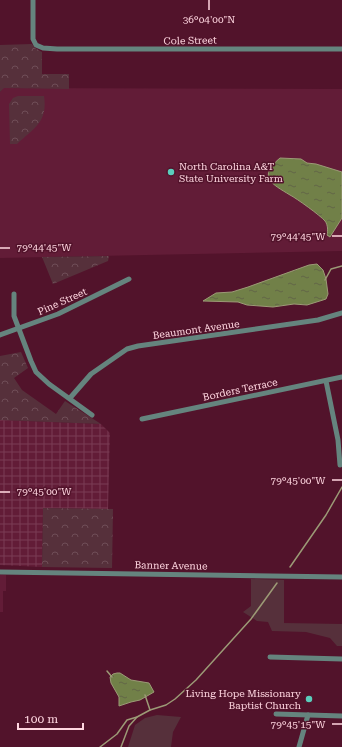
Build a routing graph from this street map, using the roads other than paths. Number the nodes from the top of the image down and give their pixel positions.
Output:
1 (33, 0) edge
2 (342, 49) edge
3 (129, 279) dead end
4 (14, 294) dead end
5 (342, 313) edge
6 (18, 329) junction
7 (0, 335) edge
8 (342, 377) edge
9 (326, 381) junction
10 (70, 398) junction
11 (92, 415) dead end
12 (142, 419) dead end
13 (340, 465) dead end
14 (0, 572) edge
15 (342, 577) edge
16 (270, 657) dead end
17 (342, 659) edge
18 (276, 714) dead end
19 (308, 715) junction
20 (342, 716) edge
21 (299, 747) edge

1 - 2 street, Cole Street
3 - 6 street, Pine Street
4 - 6 street
5 - 10 street, Beaumont Avenue
6 - 7 street, Pine Street
6 - 10 street
8 - 9 street, Borders Terrace
9 - 12 street, Borders Terrace
9 - 13 street
10 - 11 street
14 - 15 street, Banner Avenue
16 - 17 street
18 - 19 street
19 - 20 street
19 - 21 street

